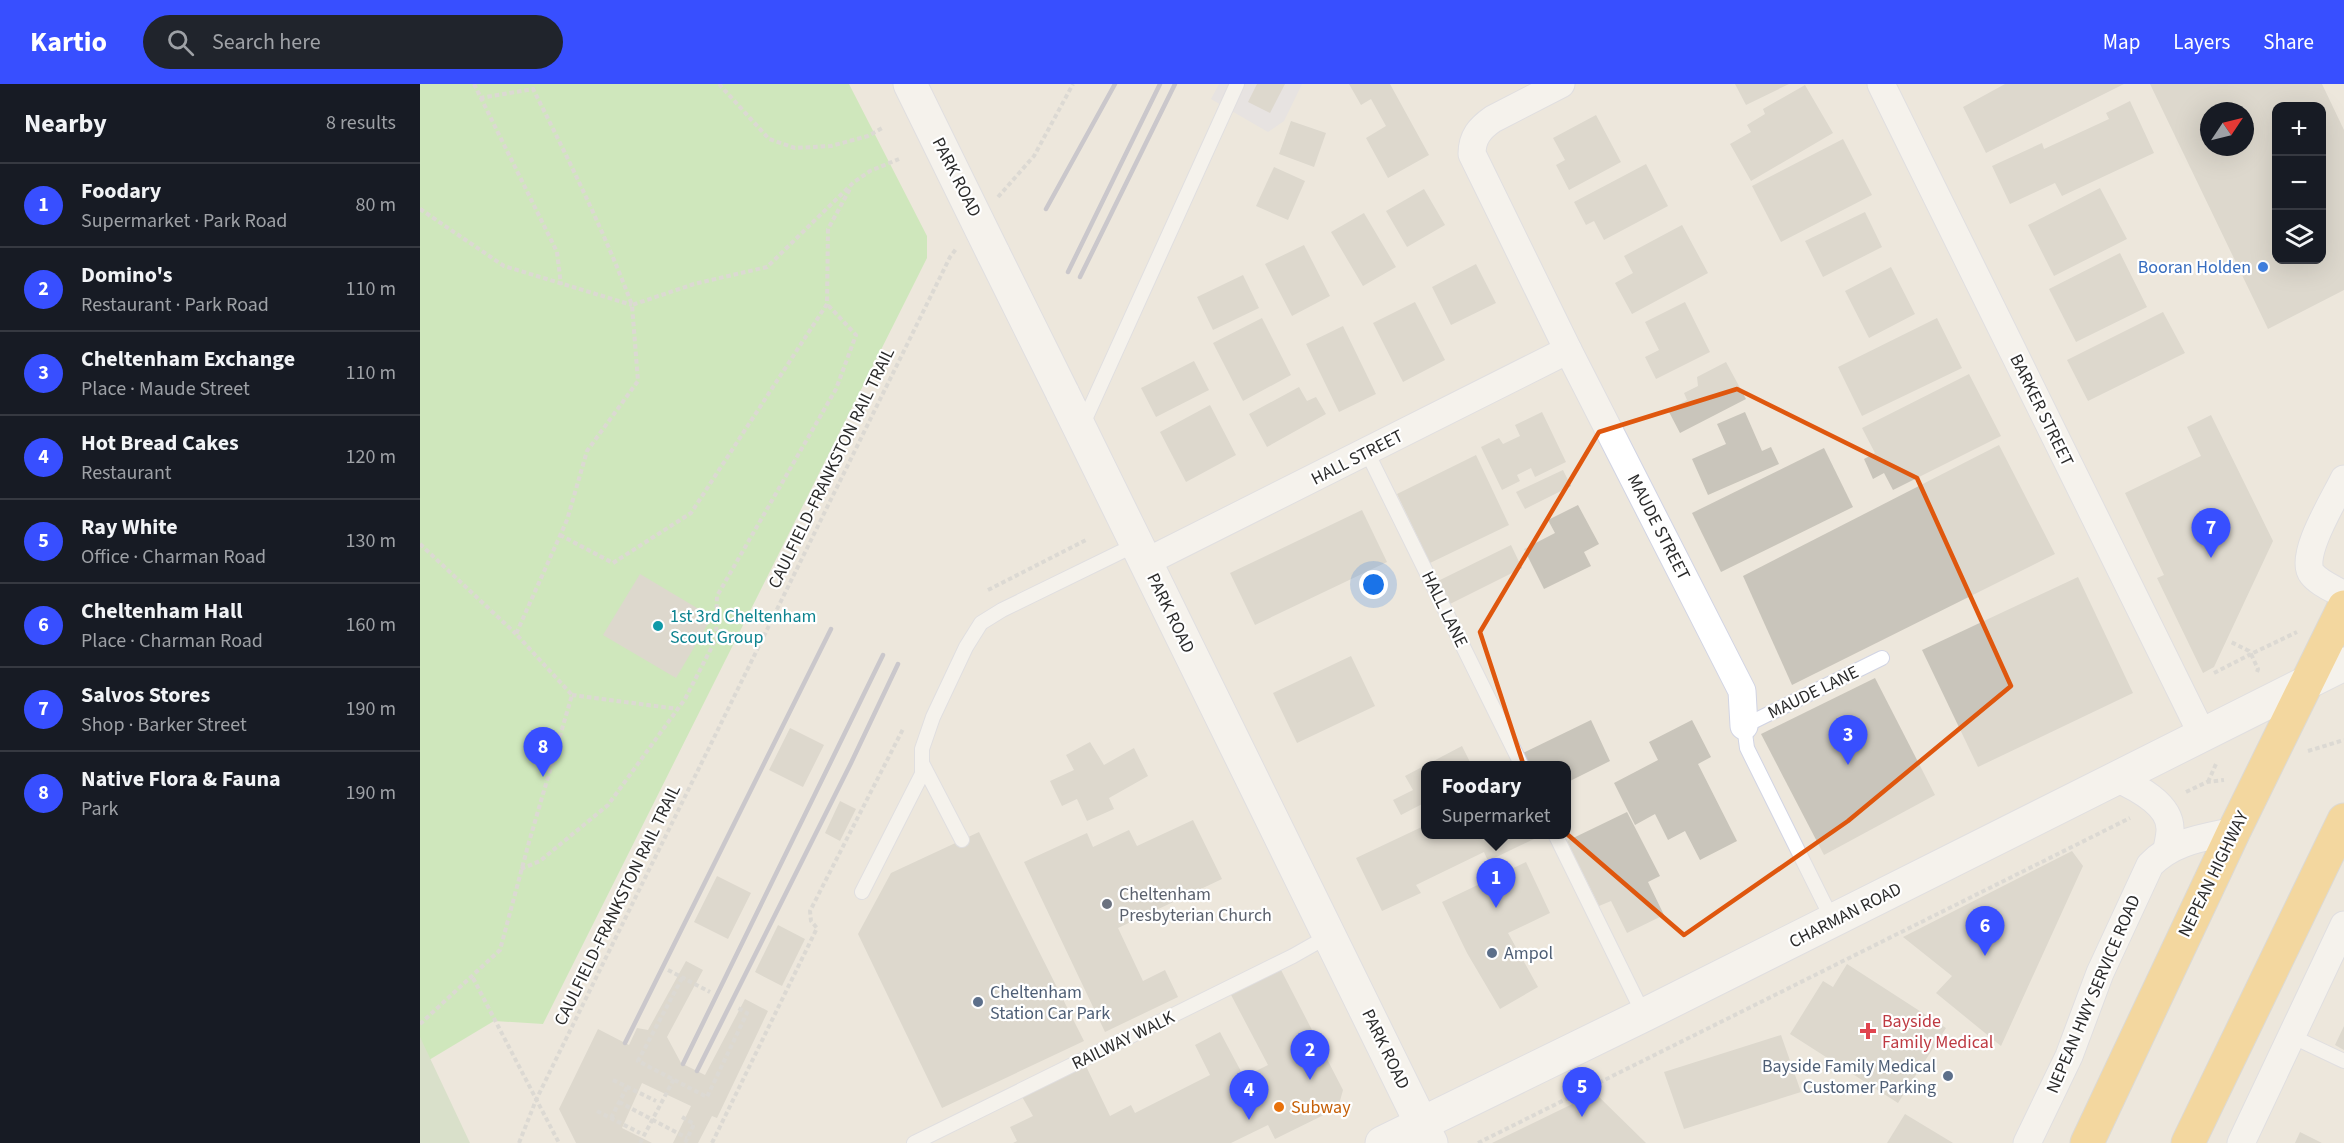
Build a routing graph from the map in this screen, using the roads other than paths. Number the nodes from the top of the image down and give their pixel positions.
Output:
1 (910, 84) edge
2 (1237, 84) edge
3 (1562, 84) edge
4 (1881, 84) edge
5 (1569, 350) junction
6 (1081, 428) junction
7 (1367, 452) junction
8 (2344, 479) edge
9 (1141, 553) junction
10 (2344, 595) edge
11 (2344, 607) edge
12 (1882, 658) dead end
13 (2344, 664) edge
14 (2306, 683) junction
15 (1744, 726) junction
16 (2203, 736) junction
17 (1520, 761) edge
18 (923, 765) junction
19 (2116, 778) junction
20 (2344, 820) edge
21 (2234, 831) junction
22 (1558, 839) edge
23 (962, 840) dead end
24 (2167, 849) junction
25 (862, 892) dead end
26 (1833, 921) junction
27 (2344, 925) edge
28 (1330, 936) junction
29 (1644, 1015) junction
30 (2291, 1036) junction
31 (2344, 1061) edge
32 (1427, 1133) edge
33 (914, 1143) edge
34 (1382, 1143) edge
35 (2027, 1143) edge
36 (2087, 1143) edge
37 (2187, 1143) edge
38 (2241, 1143) edge

1 - 6 street, PARK ROAD, bridge
2 - 6 lane
3 - 5 street, MAUDE STREET
4 - 16 street, BARKER STREET
5 - 7 street, HALL STREET
5 - 15 street, MAUDE STREET
6 - 9 street, PARK ROAD
7 - 9 street, HALL STREET
7 - 17 lane, HALL LANE
8 - 10 street
9 - 18 lane
9 - 28 street, PARK ROAD
11 - 14 highway, NEPEAN HIGHWAY
12 - 15 lane, MAUDE LANE
13 - 14 street, CHARMAN ROAD
14 - 16 street, CHARMAN ROAD
14 - 21 highway, NEPEAN HIGHWAY
15 - 26 lane, MAUDE STREET
16 - 19 street, CHARMAN ROAD
18 - 23 lane
18 - 25 lane
19 - 24 street
19 - 26 street, CHARMAN ROAD
20 - 37 highway
21 - 24 street, NEPEAN HWY SERVICE ROAD
21 - 36 highway, NEPEAN HIGHWAY
22 - 29 lane
24 - 35 street, NEPEAN HWY SERVICE ROAD
26 - 29 street, CHARMAN ROAD
27 - 30 street
28 - 32 street, PARK ROAD
28 - 33 lane, RAILWAY WALK
29 - 32 street, CHARMAN ROAD
30 - 31 lane
30 - 38 street
32 - 34 street, CHARMAN ROAD

